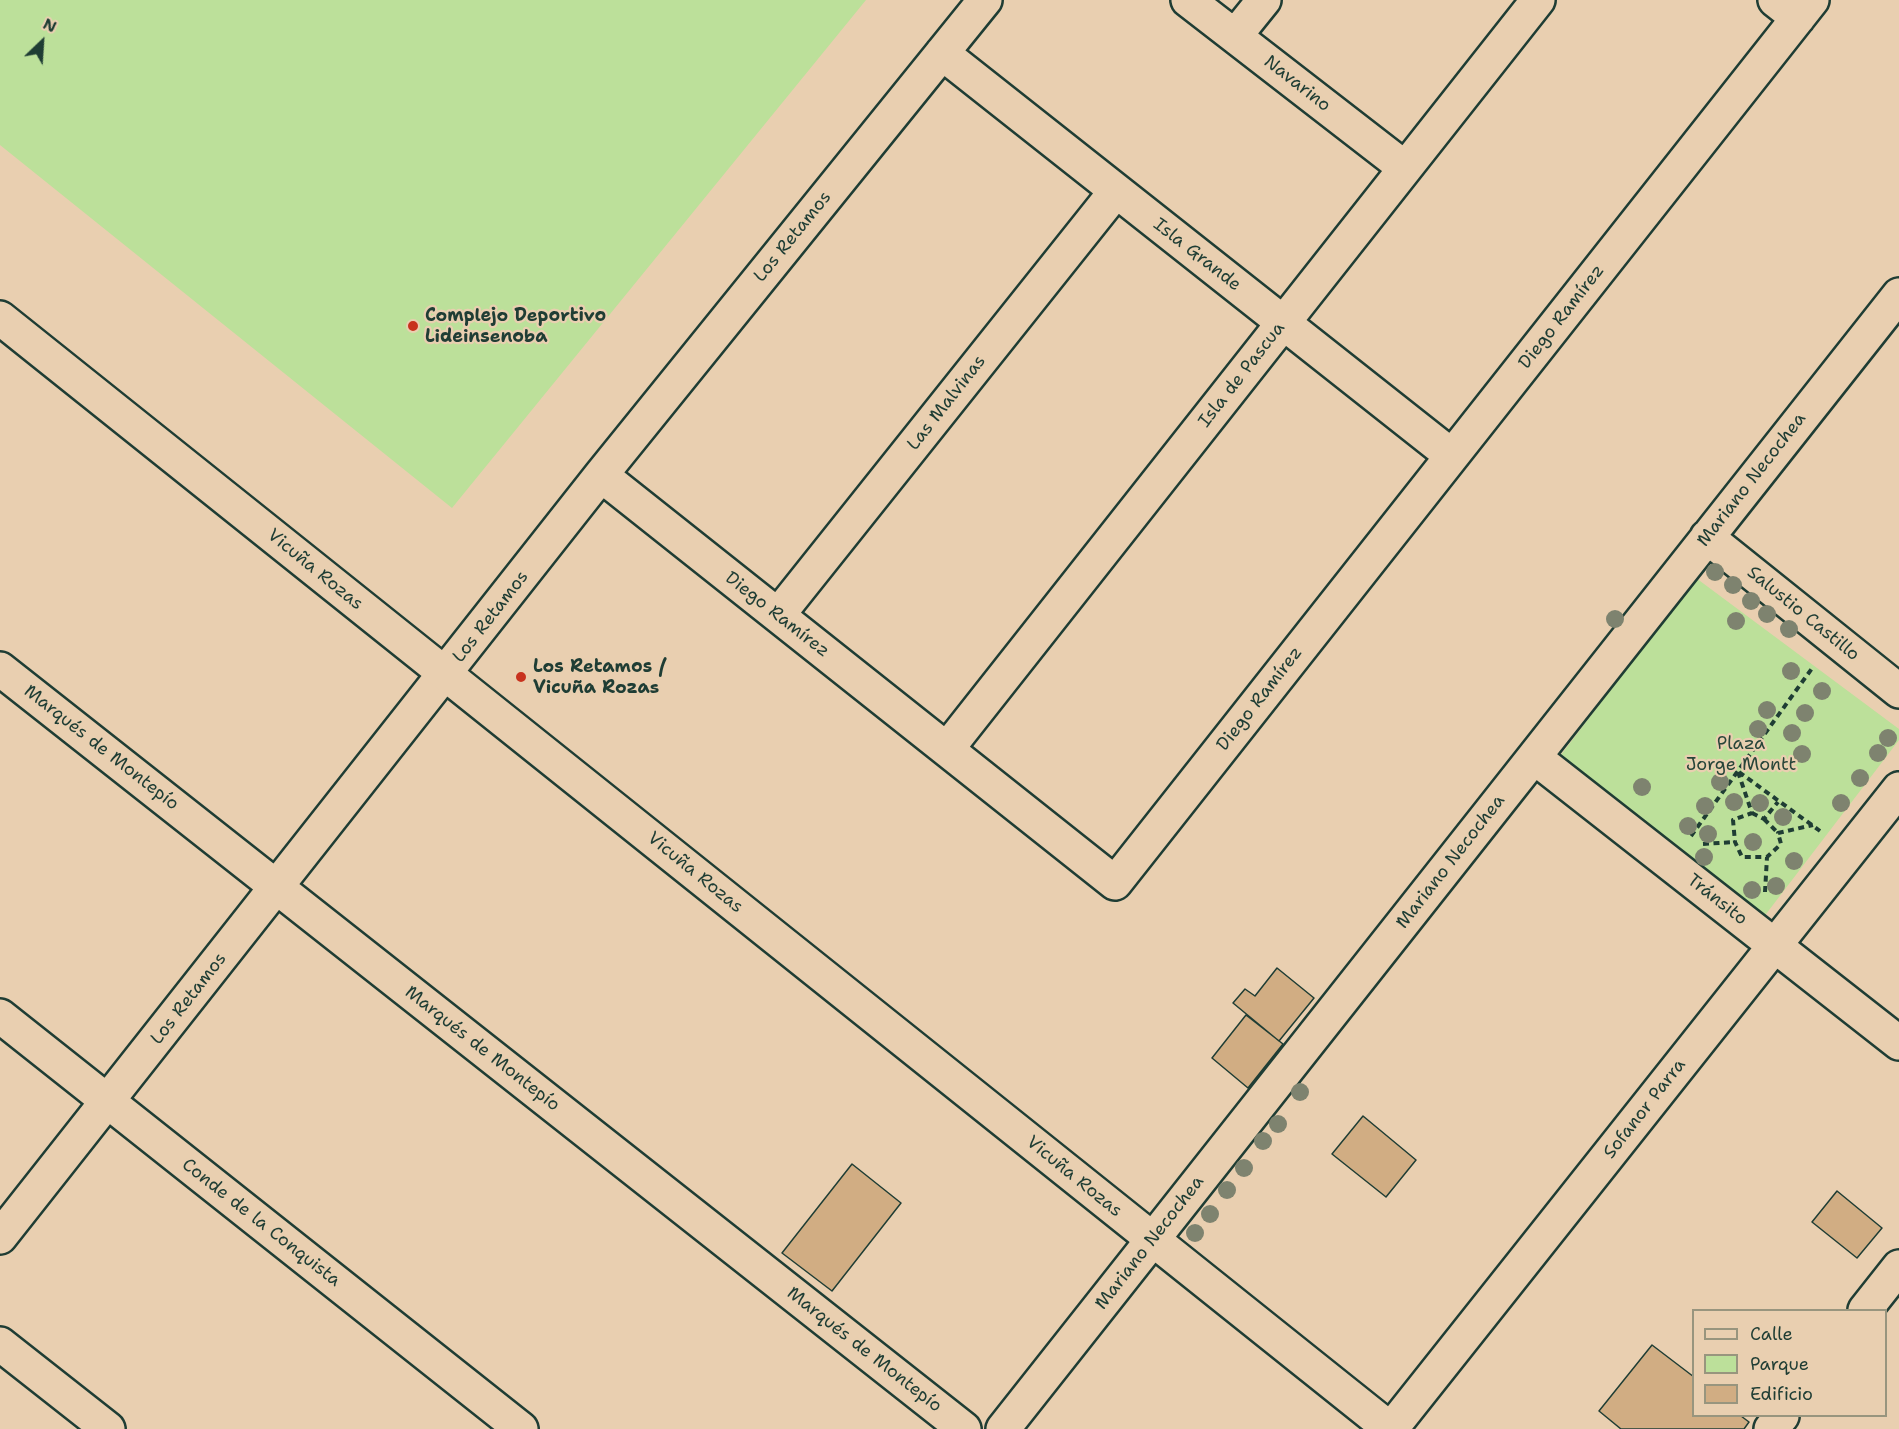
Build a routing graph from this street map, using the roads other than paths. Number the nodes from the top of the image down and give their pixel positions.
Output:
1 (985, 0) edge
2 (1188, 0) edge
3 (1264, 0) edge
4 (1538, 0) edge
5 (1795, 6) edge
6 (1235, 36) junction
7 (942, 53) junction
8 (1405, 168) junction
9 (1116, 191) junction
10 (1899, 295) edge
11 (0, 318) edge
12 (1283, 323) junction
13 (1452, 456) junction
14 (601, 475) junction
15 (1707, 537) junction
16 (778, 615) junction
17 (0, 669) edge
18 (446, 674) junction
19 (1899, 691) edge
20 (946, 749) junction
21 (1534, 757) junction
22 (1899, 789) edge
23 (278, 887) junction
24 (1775, 946) junction
25 (0, 1016) edge
26 (1899, 1043) edge
27 (108, 1101) junction
28 (0, 1238) edge
29 (1153, 1240) junction
30 (1899, 1267) edge
31 (1867, 1309) edge
32 (0, 1344) edge
33 (1781, 1417) edge
34 (108, 1429) edge
35 (522, 1429) edge
36 (964, 1429) edge
37 (1003, 1429) edge
38 (1390, 1429) edge
39 (1771, 1429) edge

1 - 7 street, Los Retamos
2 - 6 street, Navarino
3 - 6 street
4 - 8 street, Isla de Pascua
5 - 13 street, Diego Ramírez
6 - 8 street, Navarino
7 - 9 street, Isla Grande
7 - 14 street, Los Retamos
8 - 12 street, Isla de Pascua
9 - 12 street, Isla Grande
9 - 16 street, Las Malvinas
10 - 15 street, Mariano Necochea
11 - 18 street, Vicuña Rozas
12 - 13 street, Isla Grande
12 - 20 street, Isla de Pascua
13 - 20 street, Diego Ramírez
14 - 16 street, Diego Ramírez
14 - 18 street, Los Retamos
15 - 19 street, Salustio Castillo
15 - 21 street, Mariano Necochea
16 - 20 street, Diego Ramírez
17 - 23 street, Marqués de Montepío
18 - 23 street, Los Retamos
18 - 29 street, Vicuña Rozas
21 - 24 street, Tránsito
21 - 29 street, Mariano Necochea
22 - 24 street, Sofanor Parra
23 - 27 street, Los Retamos
23 - 36 street, Marqués de Montepío
24 - 26 street, Tránsito
24 - 38 street, Sofanor Parra
25 - 27 street, Conde de la Conquista
27 - 28 street, Los Retamos
27 - 35 street, Conde de la Conquista
29 - 37 street, Mariano Necochea
29 - 38 street, Vicuña Rozas
30 - 31 street
32 - 34 street
33 - 39 street

